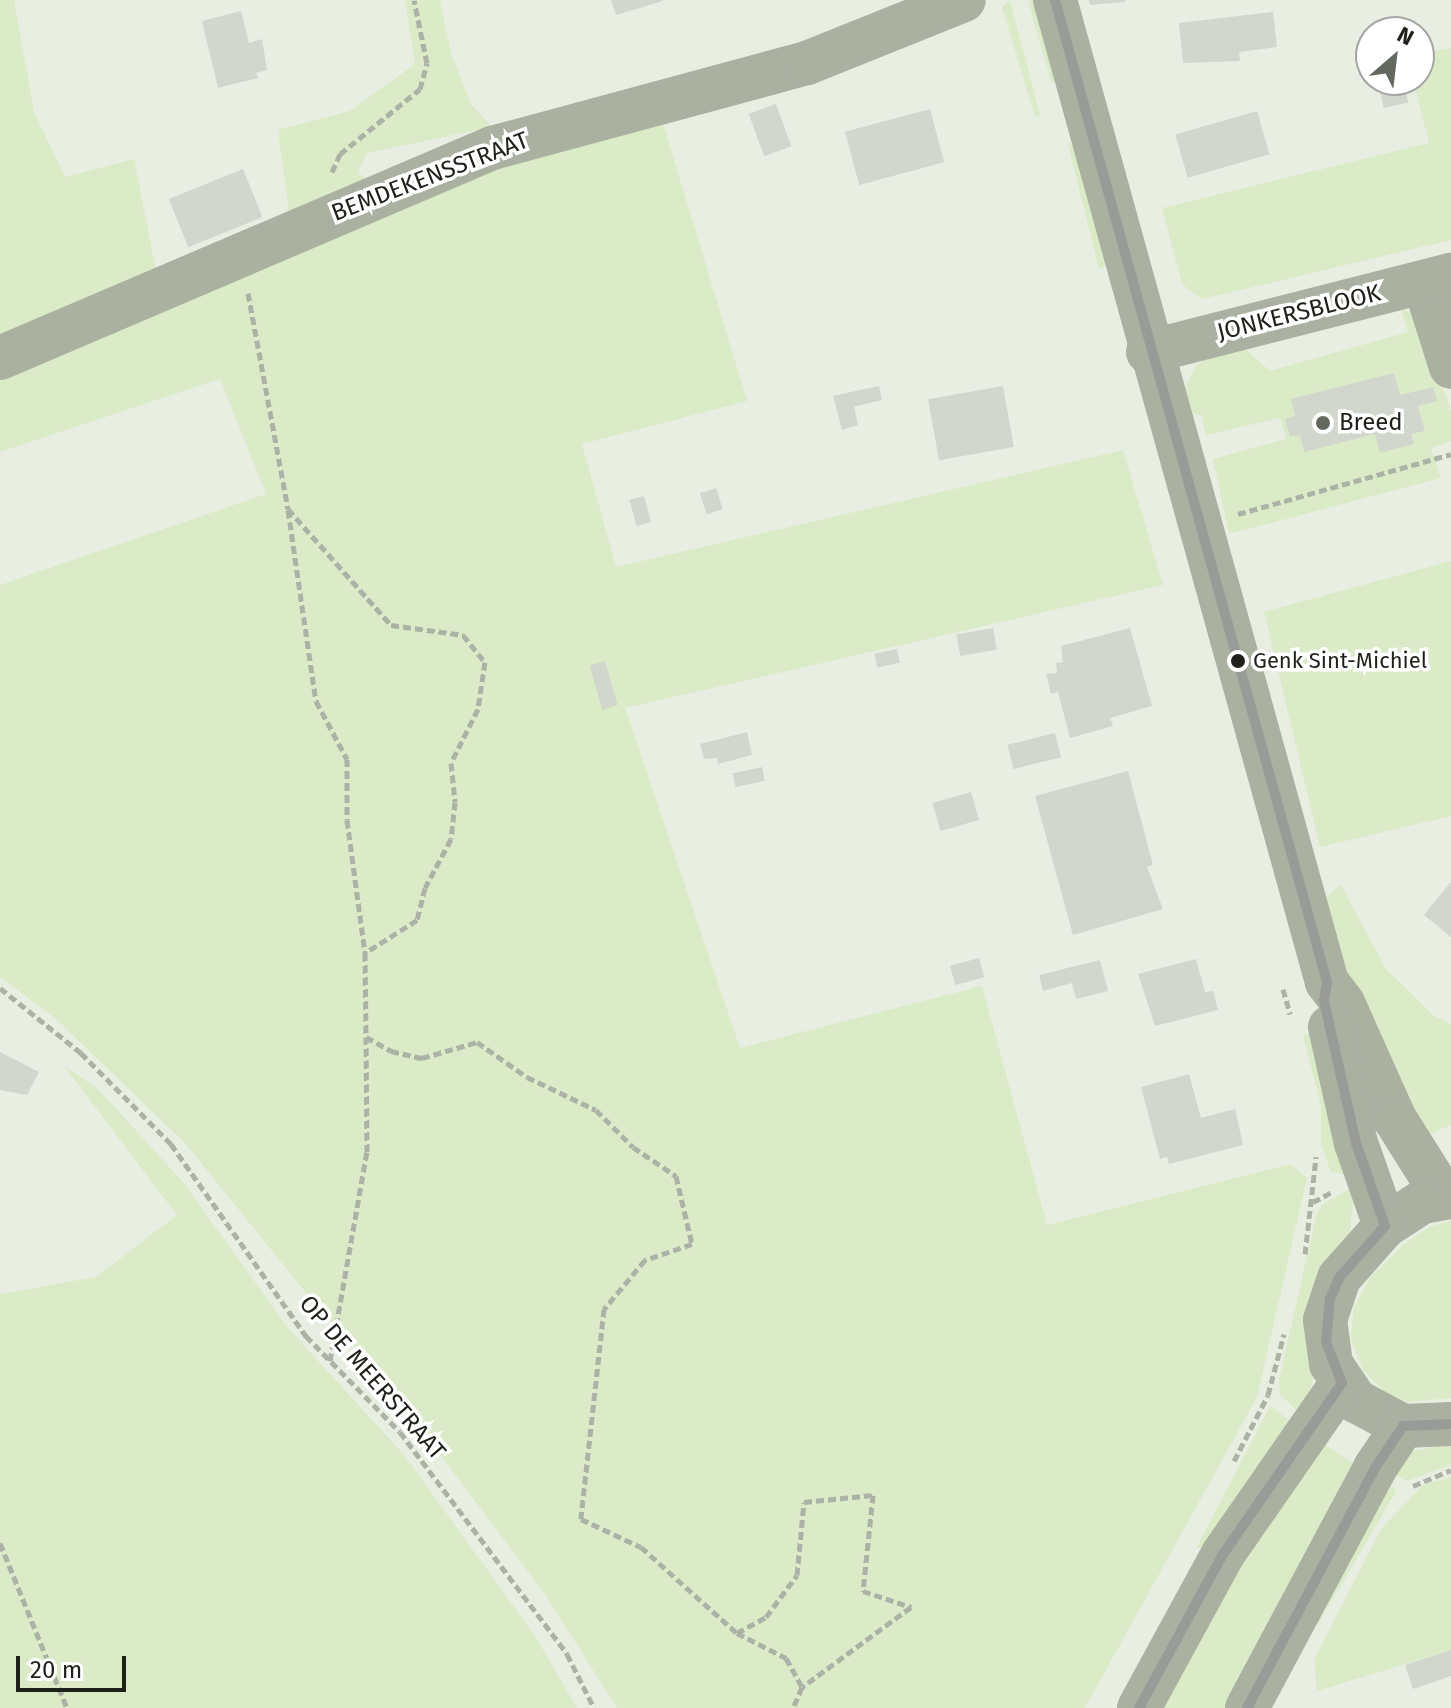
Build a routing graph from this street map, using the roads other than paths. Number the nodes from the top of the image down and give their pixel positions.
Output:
1 (964, 0) edge
2 (1055, 0) edge
3 (1441, 300) edge
4 (1148, 352) junction
5 (0, 358) edge
6 (1451, 367) edge
7 (1327, 982) junction
8 (1447, 1197) edge
9 (1385, 1226) junction
10 (1342, 1383) junction
11 (1451, 1424) edge
12 (1403, 1426) junction
13 (1139, 1708) edge
14 (1247, 1708) edge

1 - 5 street, BEMDEKENSSTRAAT
2 - 4 street
3 - 4 street, JONKERSBLOOK
3 - 6 street
4 - 7 street
7 - 8 street
7 - 9 street
8 - 9 street
9 - 10 street
10 - 12 street
10 - 13 street
11 - 12 street
12 - 14 street

